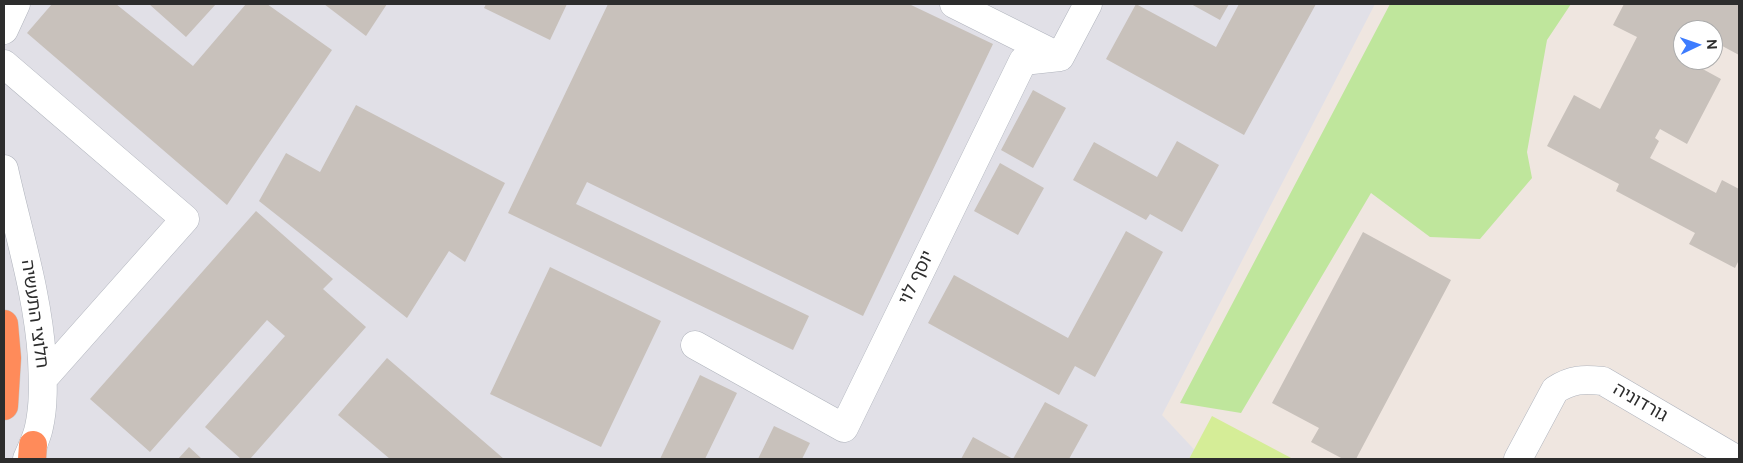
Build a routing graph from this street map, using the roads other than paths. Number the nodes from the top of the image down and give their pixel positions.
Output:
1 (16, 4) edge
2 (954, 4) edge
3 (1088, 4) edge
4 (4, 30) edge
5 (1060, 57) junction
6 (4, 64) edge
7 (4, 168) edge
8 (4, 324) edge
9 (694, 345) dead end
10 (43, 379) junction
11 (4, 406) edge
12 (30, 455) edge
13 (1518, 459) edge
14 (1736, 459) edge

1 - 4 street
2 - 5 street
3 - 5 street
5 - 9 street, יוסף לוי
6 - 10 street
7 - 10 street, חלוצי התעשיה
8 - 11 highway
10 - 12 street, חלוצי התעשיה
13 - 14 street, גורדוניה

